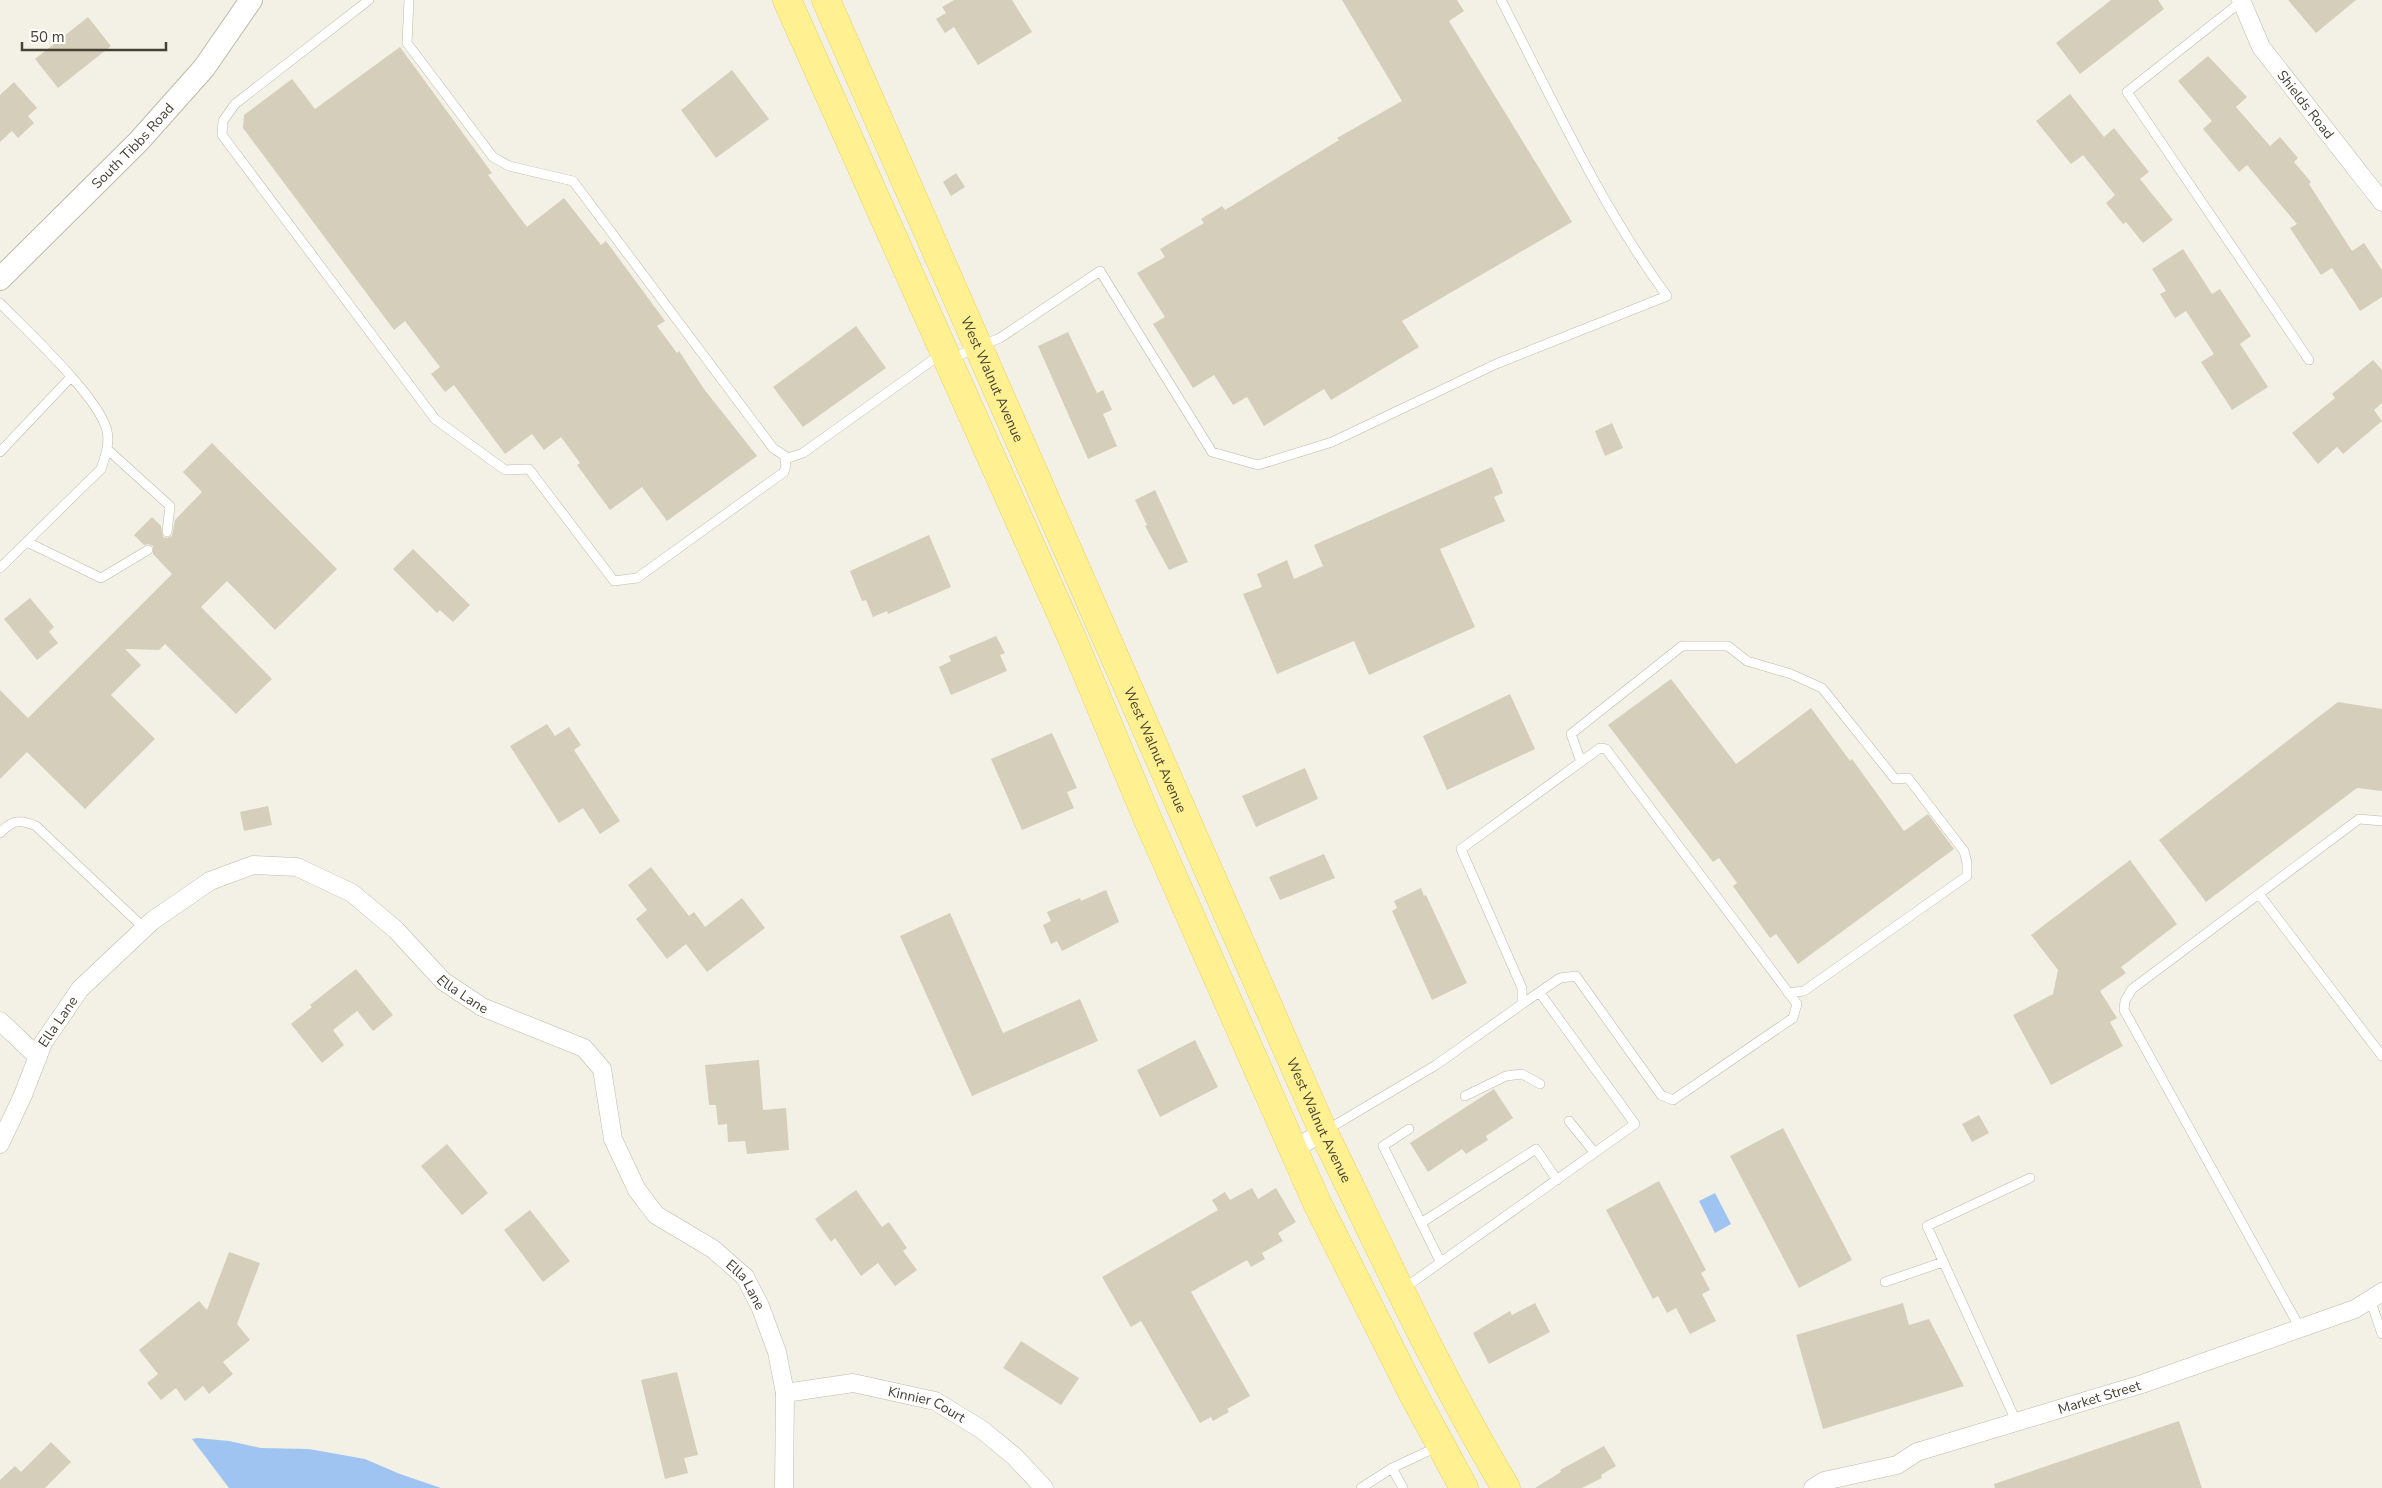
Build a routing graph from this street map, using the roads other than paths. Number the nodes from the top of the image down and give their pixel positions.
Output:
1 (251, 0) edge
2 (369, 0) edge
3 (409, 0) edge
4 (788, 0) edge
5 (826, 0) edge
6 (1501, 0) edge
7 (2241, 1) edge
8 (2382, 202) edge
9 (0, 279) edge
10 (0, 302) edge
11 (978, 347) junction
12 (945, 356) junction
13 (2309, 360) dead end
14 (71, 377) junction
15 (107, 449) junction
16 (0, 452) edge
17 (784, 455) junction
18 (167, 532) dead end
19 (27, 542) junction
20 (148, 550) dead end
21 (0, 568) edge
22 (1581, 762) junction
23 (2382, 821) edge
24 (0, 833) edge
25 (2260, 894) junction
26 (144, 928) junction
27 (1788, 992) junction
28 (1540, 993) junction
29 (1522, 1004) junction
30 (0, 1022) edge
31 (2382, 1056) edge
32 (38, 1057) junction
33 (1540, 1084) dead end
34 (1465, 1096) dead end
35 (1569, 1121) dead end
36 (1409, 1129) dead end
37 (1323, 1132) junction
38 (0, 1144) edge
39 (1294, 1150) junction
40 (1594, 1152) junction
41 (2030, 1178) dead end
42 (1557, 1180) junction
43 (1421, 1223) junction
44 (1440, 1261) junction
45 (1943, 1262) junction
46 (1885, 1282) dead end
47 (1400, 1291) junction
48 (2376, 1295) edge
49 (2300, 1328) junction
50 (2382, 1334) edge
51 (785, 1393) junction
52 (2017, 1423) junction
53 (1441, 1445) junction
54 (1392, 1468) junction
55 (784, 1488) edge
56 (1044, 1488) edge
57 (1360, 1488) edge
58 (1404, 1488) edge
59 (1464, 1488) edge
60 (1506, 1488) edge
61 (1813, 1488) edge

1 - 9 street, South Tibbs Road
2 - 17 lane
3 - 17 lane
4 - 12 main road
5 - 11 main road, West Walnut Avenue
6 - 11 lane
7 - 8 street, Shields Road
7 - 13 lane
10 - 14 lane
11 - 12 lane
11 - 37 main road, West Walnut Avenue
12 - 17 lane
12 - 39 main road
14 - 15 lane
14 - 16 lane
15 - 18 lane
15 - 19 lane
19 - 20 lane
19 - 21 lane
22 - 27 lane
22 - 27 lane
22 - 29 lane
23 - 25 lane
24 - 26 lane
25 - 31 lane
25 - 49 lane
26 - 32 street, Ella Lane
26 - 51 street, Ella Lane
27 - 28 lane
28 - 29 lane
28 - 40 lane
29 - 37 lane
30 - 32 street
32 - 38 street, Ella Lane
33 - 34 lane
35 - 40 lane
36 - 43 lane
37 - 39 street
37 - 47 main road, West Walnut Avenue
39 - 53 main road
40 - 42 lane
41 - 45 lane
42 - 43 lane
42 - 44 lane
43 - 44 lane
44 - 47 lane
45 - 46 lane
45 - 52 lane
47 - 60 main road, West Walnut Avenue
48 - 49 street, Market Street
48 - 50 lane
49 - 52 street, Market Street
51 - 55 street, Ella Lane
51 - 56 street, Kinnier Court
52 - 61 street, Market Street
53 - 54 lane
53 - 59 main road
54 - 57 lane
54 - 58 lane

